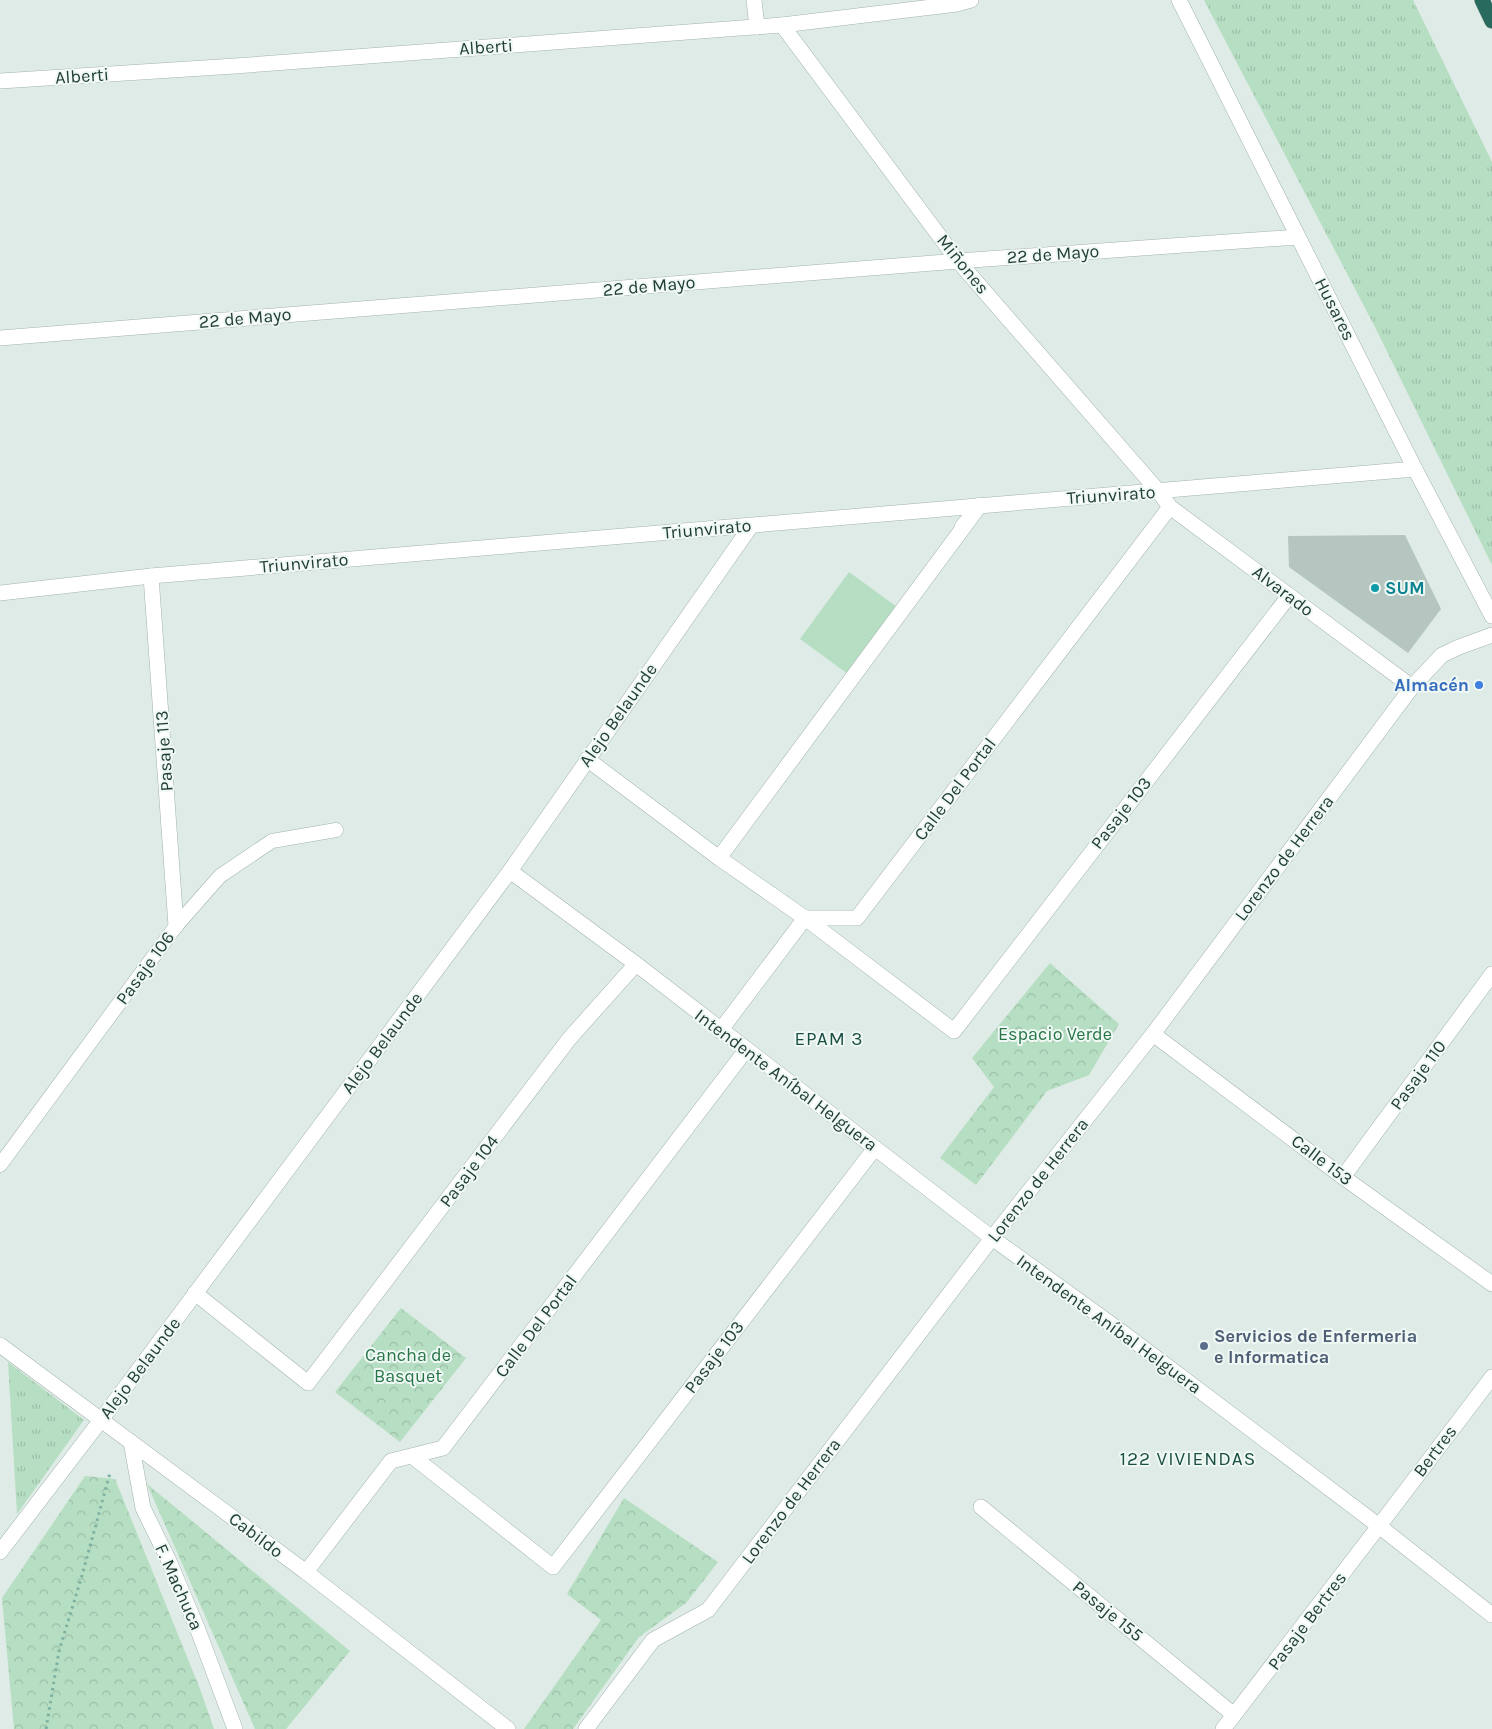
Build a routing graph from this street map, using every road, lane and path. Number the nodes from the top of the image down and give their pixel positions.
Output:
1 (754, 0) edge
2 (971, 0) edge
3 (1180, 0) edge
4 (1482, 0) edge
5 (1492, 21) edge
6 (782, 25) junction
7 (757, 27) junction
8 (0, 81) edge
9 (1298, 237) junction
10 (958, 260) junction
11 (0, 338) edge
12 (1415, 469) junction
13 (1159, 492) junction
14 (980, 505) junction
15 (1170, 507) junction
16 (751, 526) junction
17 (962, 527) dead end
18 (151, 576) junction
19 (0, 593) edge
20 (1289, 596) junction
21 (1492, 616) edge
22 (1492, 635) edge
23 (1412, 687) junction
24 (587, 759) junction
25 (336, 830) dead end
26 (718, 858) junction
27 (510, 871) junction
28 (805, 918) junction
29 (176, 926) junction
30 (636, 964) junction
31 (1492, 974) edge
32 (720, 1031) junction
33 (1153, 1034) junction
34 (746, 1050) junction
35 (875, 1148) junction
36 (0, 1166) edge
37 (1343, 1177) junction
38 (992, 1238) junction
39 (1492, 1284) edge
40 (195, 1293) junction
41 (0, 1345) edge
42 (1492, 1377) edge
43 (101, 1420) junction
44 (131, 1442) junction
45 (412, 1456) junction
46 (981, 1507) dead end
47 (1379, 1526) junction
48 (0, 1552) edge
49 (306, 1572) junction
50 (1492, 1615) edge
51 (1234, 1715) junction
52 (46, 1729) edge
53 (235, 1729) edge
54 (508, 1729) edge
55 (586, 1729) edge
56 (1222, 1729) edge

1 - 7 street
2 - 6 street, Alberti
3 - 9 street, Husares
4 - 5 highway
6 - 7 street, Alberti
6 - 10 street, Miñones
7 - 8 street, Alberti
9 - 10 street, 22 de Mayo
9 - 12 street, Husares
10 - 11 street, 22 de Mayo
10 - 13 street, Miñones
12 - 13 street, Triunvirato
12 - 21 street, Husares
13 - 14 street, Triunvirato
13 - 15 street, Alvarado
14 - 16 street, Triunvirato
14 - 17 street
14 - 26 street
15 - 20 street, Alvarado
15 - 28 street, Calle Del Portal
16 - 18 street, Triunvirato
16 - 24 street, Alejo Belaunde
18 - 19 street, Triunvirato
18 - 29 street, Pasaje 113
20 - 23 street, Alvarado
20 - 28 street, Pasaje 103
22 - 23 street, Lorenzo de Herrera
23 - 33 street, Lorenzo de Herrera
24 - 26 street
24 - 27 street, Alejo Belaunde
25 - 29 lane, Pasaje 106
26 - 28 street
27 - 30 street, Intendente Aníbal Helguera
27 - 40 street, Alejo Belaunde
28 - 32 street
29 - 36 lane, Pasaje 106
30 - 32 street, Intendente Aníbal Helguera
30 - 40 street, Pasaje 104
31 - 37 street, Pasaje 110
32 - 34 street, Intendente Aníbal Helguera
33 - 37 street, Calle 153
33 - 38 street, Lorenzo de Herrera
34 - 35 street, Intendente Aníbal Helguera
34 - 45 street, Calle Del Portal
35 - 38 street, Intendente Aníbal Helguera
35 - 45 street, Pasaje 103
37 - 39 street, Calle 153
38 - 47 street, Intendente Aníbal Helguera
38 - 55 street, Lorenzo de Herrera
40 - 43 street, Alejo Belaunde
41 - 43 street, Cabildo
42 - 47 street, Bertres
43 - 44 street, Cabildo
43 - 48 street, Alejo Belaunde
44 - 49 street, Cabildo
44 - 52 path
44 - 53 street, F. Machuca
45 - 49 street, Calle Del Portal
46 - 51 street, Pasaje 155
47 - 50 street, Intendente Aníbal Helguera
47 - 51 street, Pasaje Bertres
49 - 54 street, Cabildo
51 - 56 street

